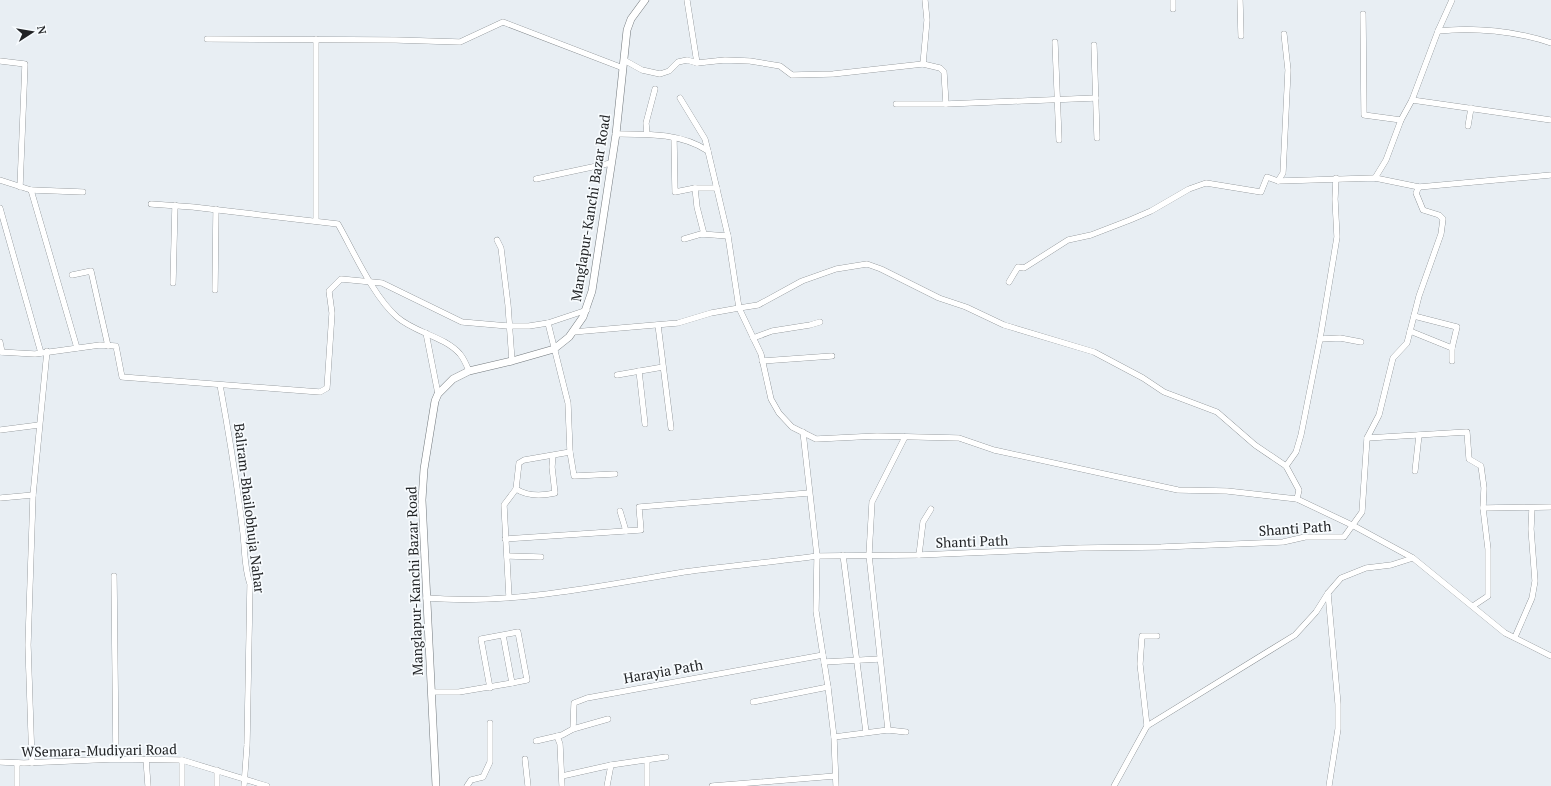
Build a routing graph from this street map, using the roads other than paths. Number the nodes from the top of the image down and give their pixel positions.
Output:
1 (645, 0) edge
2 (687, 0) edge
3 (925, 0) edge
4 (1173, 0) edge
5 (1240, 0) edge
6 (1452, 0) edge
7 (1173, 9) dead end
8 (1363, 14) dead end
9 (1438, 31) junction
10 (1284, 34) dead end
11 (1241, 36) dead end
12 (208, 39) dead end
13 (316, 39) junction
14 (1055, 42) dead end
15 (1551, 43) edge
16 (1094, 46) dead end
17 (0, 61) edge
18 (697, 62) junction
19 (623, 64) junction
20 (923, 64) junction
21 (655, 89) dead end
22 (680, 98) dead end
23 (1096, 98) junction
24 (1056, 99) junction
25 (1412, 100) junction
26 (896, 104) dead end
27 (946, 104) junction
28 (1471, 108) junction
29 (1401, 120) junction
30 (1551, 120) edge
31 (1468, 126) dead end
32 (616, 134) junction
33 (647, 134) junction
34 (674, 138) junction
35 (1097, 138) dead end
36 (1059, 140) dead end
37 (708, 151) junction
38 (611, 163) junction
39 (1551, 175) edge
40 (1336, 178) junction
41 (1375, 178) junction
42 (536, 179) dead end
43 (0, 180) edge
44 (1278, 180) junction
45 (20, 187) junction
46 (1419, 187) junction
47 (695, 188) junction
48 (717, 188) junction
49 (31, 190) junction
50 (83, 192) dead end
51 (151, 204) dead end
52 (175, 205) junction
53 (0, 208) edge
54 (216, 209) junction
55 (316, 221) junction
56 (704, 234) junction
57 (728, 236) junction
58 (684, 239) dead end
59 (497, 240) dead end
60 (72, 275) dead end
61 (370, 280) junction
62 (1009, 282) dead end
63 (173, 283) dead end
64 (215, 290) dead end
65 (739, 308) junction
66 (587, 310) junction
67 (1414, 316) junction
68 (548, 322) junction
69 (820, 322) dead end
70 (658, 325) junction
71 (508, 326) junction
72 (1410, 331) junction
73 (573, 332) junction
74 (426, 333) junction
75 (753, 338) junction
76 (1320, 339) junction
77 (0, 342) edge
78 (1361, 342) dead end
79 (108, 346) junction
80 (76, 348) junction
81 (1452, 348) junction
82 (554, 349) junction
83 (1, 352) edge
84 (44, 352) junction
85 (832, 356) dead end
86 (1452, 360) dead end
87 (512, 361) junction
88 (762, 361) junction
89 (663, 367) junction
90 (639, 370) junction
91 (469, 371) junction
92 (616, 375) dead end
93 (220, 385) junction
94 (438, 394) junction
95 (645, 424) dead end
96 (39, 425) junction
97 (671, 428) dead end
98 (0, 430) edge
99 (803, 432) junction
100 (1419, 435) junction
101 (905, 437) junction
102 (1367, 438) junction
103 (570, 452) junction
104 (553, 455) junction
105 (1286, 466) junction
106 (1415, 471) dead end
107 (615, 474) dead end
108 (516, 489) junction
109 (809, 493) junction
110 (32, 495) junction
111 (0, 498) edge
112 (1297, 499) junction
113 (1551, 507) edge
114 (1483, 508) junction
115 (1532, 508) junction
116 (931, 509) dead end
117 (620, 511) dead end
118 (1354, 526) junction
119 (626, 531) junction
120 (505, 539) junction
121 (843, 555) junction
122 (869, 555) junction
123 (919, 555) junction
124 (506, 556) junction
125 (541, 556) dead end
126 (816, 556) junction
127 (1413, 558) junction
128 (114, 576) dead end
129 (1328, 593) junction
130 (509, 597) junction
131 (426, 598) junction
132 (1473, 606) junction
133 (503, 635) junction
134 (1157, 636) dead end
135 (1514, 637) junction
136 (823, 655) junction
137 (1551, 656) edge
138 (880, 659) junction
139 (856, 660) junction
140 (824, 662) junction
141 (512, 683) junction
142 (828, 687) junction
143 (490, 688) junction
144 (431, 692) junction
145 (754, 702) dead end
146 (608, 719) dead end
147 (490, 723) dead end
148 (1147, 726) junction
149 (573, 729) junction
150 (888, 730) junction
151 (866, 732) junction
152 (906, 732) dead end
153 (557, 736) junction
154 (834, 737) junction
155 (536, 741) dead end
156 (666, 757) dead end
157 (116, 759) junction
158 (146, 759) junction
159 (525, 759) dead end
160 (182, 760) junction
161 (647, 760) junction
162 (0, 762) edge
163 (17, 763) junction
164 (32, 763) junction
165 (611, 766) junction
166 (217, 770) junction
167 (562, 776) junction
168 (835, 776) junction
169 (244, 778) junction
170 (17, 786) edge
171 (148, 786) edge
172 (182, 786) edge
173 (217, 786) edge
174 (244, 786) edge
175 (267, 786) edge
176 (436, 786) edge
177 (467, 786) edge
178 (528, 786) edge
179 (562, 786) edge
180 (607, 786) edge
181 (647, 786) edge
182 (712, 786) edge
183 (836, 786) edge
184 (1114, 786) edge
185 (1329, 786) edge

1 - 19 street, Manglapur-Kanchi Bazar Road
2 - 18 street
3 - 20 street
4 - 7 street
5 - 11 street
6 - 9 street
8 - 29 street
9 - 15 street
9 - 25 street
10 - 44 street
12 - 13 street
13 - 19 street
13 - 55 street
14 - 24 street
16 - 23 street
17 - 45 street
18 - 19 street
18 - 20 street
19 - 32 street, Manglapur-Kanchi Bazar Road
20 - 27 street
21 - 33 street
22 - 37 street
23 - 24 street
23 - 35 street
24 - 27 street
24 - 36 street
25 - 28 street
25 - 29 street
26 - 27 street
28 - 30 street
28 - 31 street
29 - 41 street
32 - 33 street
32 - 38 street, Manglapur-Kanchi Bazar Road
33 - 34 street
34 - 37 street
34 - 47 street
37 - 48 street
38 - 42 street
38 - 66 street, Manglapur-Kanchi Bazar Road
39 - 46 street
40 - 41 street
40 - 44 street
40 - 76 street
41 - 46 street
43 - 45 street
44 - 62 street
45 - 49 street
46 - 67 street
47 - 48 street
47 - 56 street
48 - 57 street
49 - 50 street
49 - 80 street
51 - 52 street
52 - 54 street
52 - 63 street
53 - 84 street
54 - 55 street
54 - 64 street
55 - 61 street
56 - 57 street
56 - 58 street
57 - 65 street
59 - 71 street
60 - 79 street
61 - 71 street
61 - 74 street
61 - 93 street
65 - 70 street
65 - 75 street
65 - 105 street
66 - 68 street
66 - 73 street, Manglapur-Kanchi Bazar Road
67 - 72 street
67 - 81 street
68 - 71 street
68 - 82 street
69 - 75 street
70 - 73 street
70 - 89 street
71 - 87 street
72 - 81 street
72 - 102 street
73 - 82 street, Manglapur-Kanchi Bazar Road
74 - 91 street
74 - 94 street
75 - 88 street
76 - 78 street
76 - 105 street
77 - 83 street
79 - 80 street
79 - 93 street
80 - 84 street
81 - 86 street
82 - 87 street, Manglapur-Kanchi Bazar Road
82 - 103 street
83 - 84 street
84 - 96 street
85 - 88 street
87 - 91 street, Manglapur-Kanchi Bazar Road
88 - 99 street
89 - 90 street
89 - 97 street
90 - 92 street
90 - 95 street
91 - 94 street, Manglapur-Kanchi Bazar Road
93 - 169 street, Baliram-Bhailobhuja Nahar
94 - 131 street, Manglapur-Kanchi Bazar Road
96 - 98 street
96 - 110 street
99 - 101 street
99 - 109 street
100 - 102 street
100 - 106 street
100 - 114 street
101 - 112 street
101 - 122 street
102 - 118 street
103 - 104 street
103 - 107 street
104 - 108 street
104 - 108 street
105 - 112 street
108 - 120 street
109 - 119 street
109 - 126 street
110 - 111 street
110 - 164 street
112 - 118 street
113 - 115 street
114 - 115 street
114 - 132 street
115 - 135 street
116 - 123 street
117 - 119 street
118 - 123 street, Shanti Path
118 - 127 street
119 - 120 street
120 - 124 street
121 - 122 street, Shanti Path
121 - 126 street, Shanti Path
121 - 139 street
122 - 123 street, Shanti Path
122 - 138 street
124 - 125 street
124 - 130 street
126 - 130 street, Shanti Path
126 - 136 street
127 - 129 street
127 - 132 street
128 - 157 street
129 - 148 street
129 - 185 street
130 - 131 street, Shanti Path
131 - 144 street, Manglapur-Kanchi Bazar Road
132 - 135 street
133 - 141 street
133 - 141 street
133 - 143 street
134 - 148 street
135 - 137 street
136 - 140 street
136 - 149 street, Harayia Path
138 - 139 street
138 - 150 street
139 - 140 street
139 - 151 street
140 - 142 street
141 - 143 street
142 - 145 street
142 - 154 street
143 - 144 street
144 - 176 street, Manglapur-Kanchi Bazar Road
146 - 149 street
147 - 177 street
148 - 184 street
149 - 153 street
150 - 151 street
150 - 152 street
151 - 154 street
153 - 155 street
153 - 167 street
154 - 168 street
156 - 161 street
157 - 158 street, WSemara-Mudiyari Road
157 - 164 street, WSemara-Mudiyari Road
158 - 160 street, WSemara-Mudiyari Road
158 - 171 street
159 - 178 street
160 - 166 street, WSemara-Mudiyari Road
160 - 172 street
161 - 165 street
161 - 181 street
162 - 163 street, WSemara-Mudiyari Road
163 - 164 street, WSemara-Mudiyari Road
163 - 170 street
165 - 167 street
165 - 180 street
166 - 169 street, WSemara-Mudiyari Road
166 - 173 street
167 - 179 street
168 - 182 street
168 - 183 street
169 - 174 street, Baliram-Bhailobhuja Nahar
169 - 175 street, WSemara-Mudiyari Road

